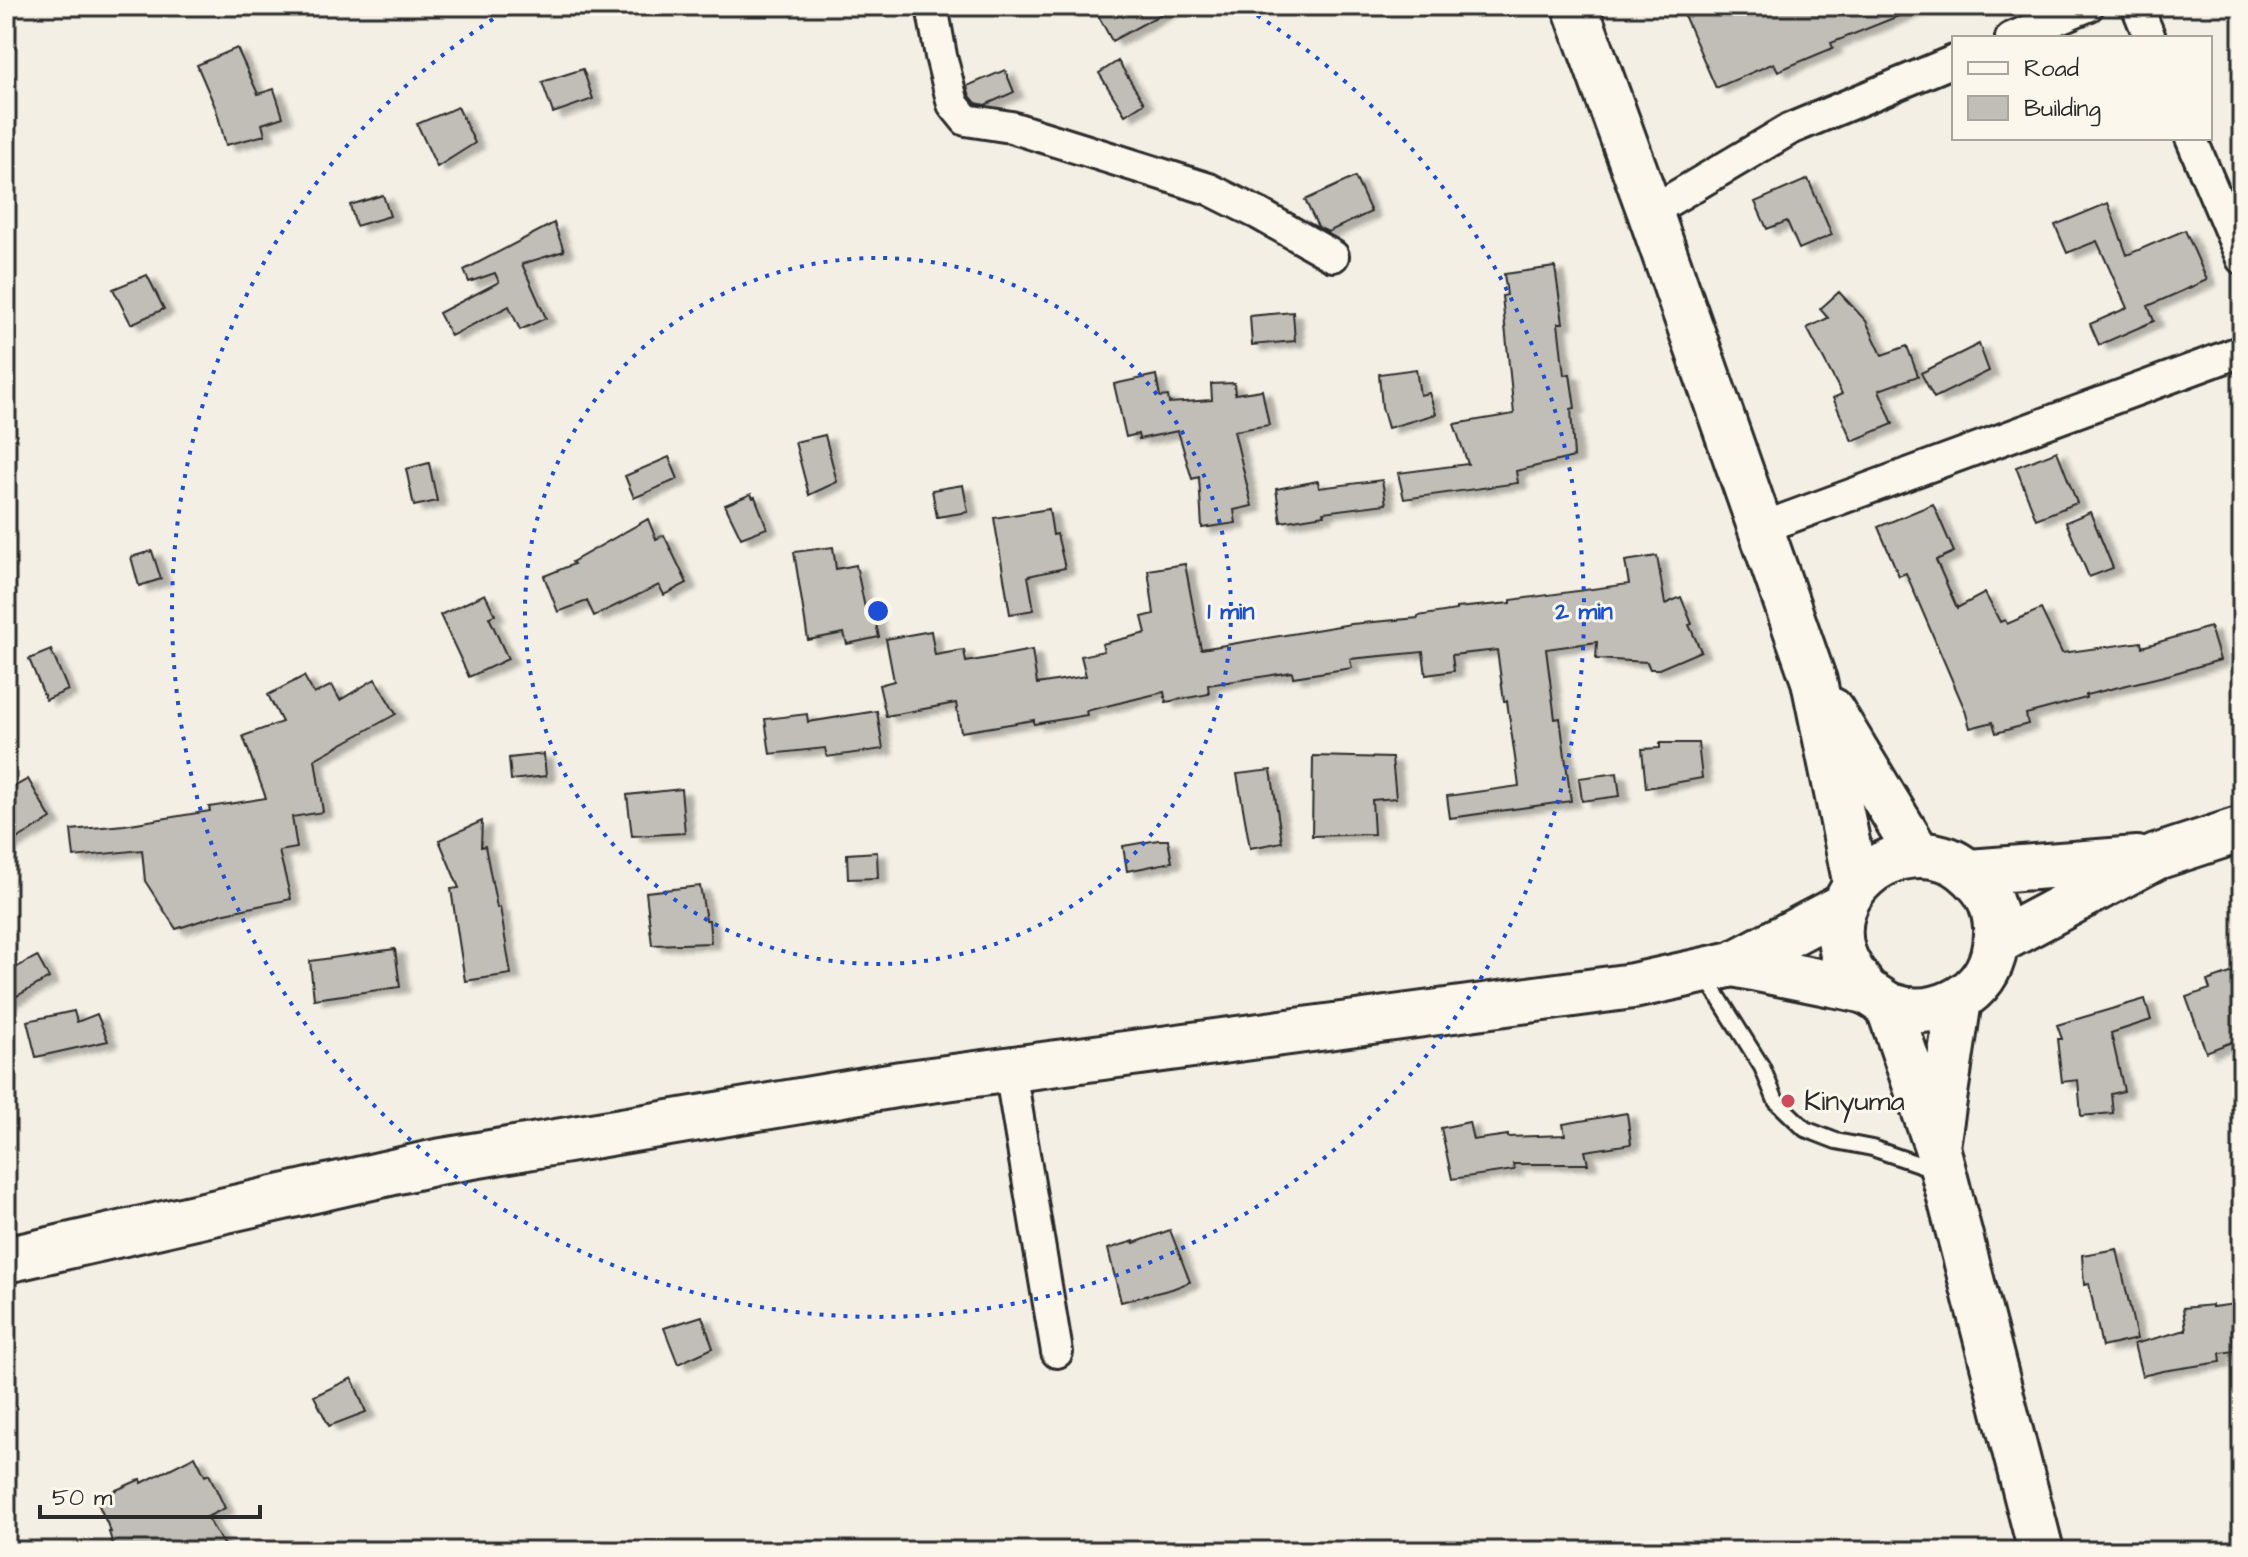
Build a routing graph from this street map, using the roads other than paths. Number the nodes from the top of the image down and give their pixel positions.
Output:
1 (932, 6) edge
2 (1575, 6) edge
3 (2088, 6) edge
4 (2137, 6) edge
5 (2016, 36) edge
6 (2149, 36) edge
7 (1952, 62) edge
8 (2192, 140) edge
9 (1650, 212) junction
10 (1333, 256) dead end
11 (2242, 259) edge
12 (2242, 351) edge
13 (1761, 528) junction
14 (1814, 681) junction
15 (2242, 829) edge
16 (1918, 854) junction
17 (2156, 857) junction
18 (1969, 872) junction
19 (1850, 895) junction
20 (1997, 942) junction
21 (1717, 967) junction
22 (1878, 998) junction
23 (1959, 1000) junction
24 (1010, 1070) junction
25 (1941, 1160) junction
26 (6, 1260) edge
27 (1057, 1352) dead end
28 (2041, 1551) edge

1 - 10 street
2 - 9 main road
3 - 5 street
4 - 6 street
7 - 9 street
8 - 11 street
9 - 13 main road
12 - 13 street
13 - 14 main road
14 - 16 main road
14 - 19 main road
15 - 17 main road
16 - 18 main road
16 - 19 main road
17 - 18 main road
17 - 20 main road
18 - 20 main road
19 - 21 main road
19 - 22 main road
20 - 23 main road
21 - 22 main road
21 - 24 main road
21 - 25 lane
22 - 23 main road
22 - 25 main road
23 - 25 main road
24 - 26 main road
24 - 27 street
25 - 28 main road

